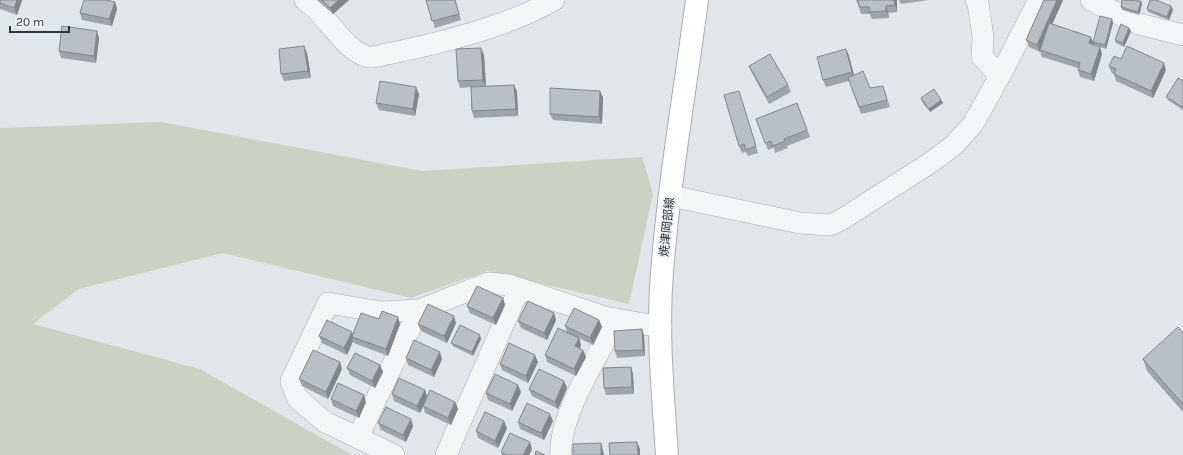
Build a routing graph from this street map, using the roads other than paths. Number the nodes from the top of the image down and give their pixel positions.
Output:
1 (305, 0) edge
2 (554, 0) edge
3 (697, 0) edge
4 (976, 0) edge
5 (1039, 0) edge
6 (1091, 0) edge
7 (1183, 35) edge
8 (1000, 76) junction
9 (671, 196) junction
10 (519, 288) junction
11 (419, 310) junction
12 (618, 319) junction
13 (661, 327) junction
14 (358, 438) junction
15 (450, 454) edge
16 (394, 455) edge
17 (561, 455) edge
18 (667, 455) edge

1 - 2 street
3 - 9 main road, 焼津岡部線
4 - 8 street
5 - 8 street
6 - 7 street
8 - 9 street
9 - 13 main road, 焼津岡部線
10 - 11 street
10 - 12 street
10 - 15 street
11 - 14 street
11 - 14 street
12 - 13 street
12 - 17 street
13 - 18 main road, 焼津岡部線
14 - 16 street

